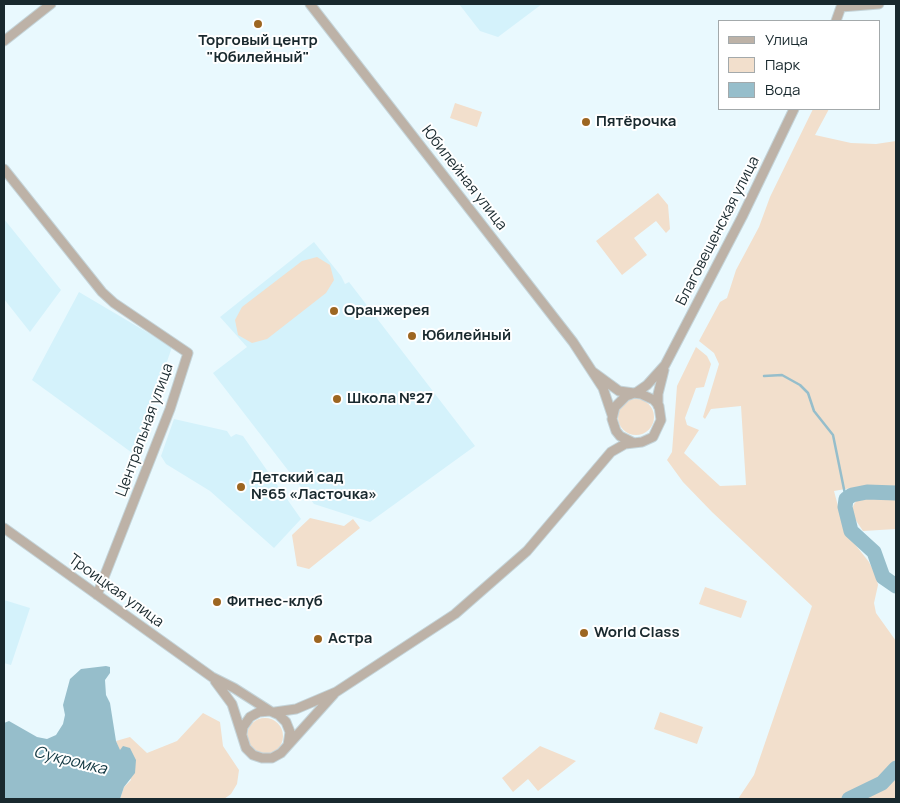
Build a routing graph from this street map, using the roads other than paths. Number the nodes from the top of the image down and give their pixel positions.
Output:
1 (51, 4) edge
2 (310, 4) edge
3 (879, 4) edge
4 (842, 6) edge
5 (836, 20) edge
6 (4, 41) edge
7 (794, 110) edge
8 (4, 169) edge
9 (666, 365) junction
10 (593, 372) junction
11 (633, 394) junction
12 (658, 406) junction
13 (613, 419) junction
14 (632, 442) junction
15 (609, 454) junction
16 (4, 528) edge
17 (97, 595) junction
18 (212, 677) junction
19 (336, 692) junction
20 (272, 712) junction
21 (242, 734) junction
22 (288, 745) junction

1 - 6 street
2 - 10 street, Юбилейная улица
3 - 4 street
4 - 5 street
7 - 9 street, Благовещенская улица
8 - 17 street, Центральная улица
9 - 11 street
9 - 12 street
10 - 11 street, Юбилейная улица
10 - 13 street, Юбилейная улица
11 - 12 street
11 - 13 street
12 - 14 street
13 - 14 street
13 - 15 street
14 - 15 street
15 - 19 street
16 - 17 street, Троицкая улица
17 - 18 street, Троицкая улица
18 - 20 street
18 - 21 street
19 - 20 street
19 - 22 street
20 - 21 street
20 - 22 street
21 - 22 street

